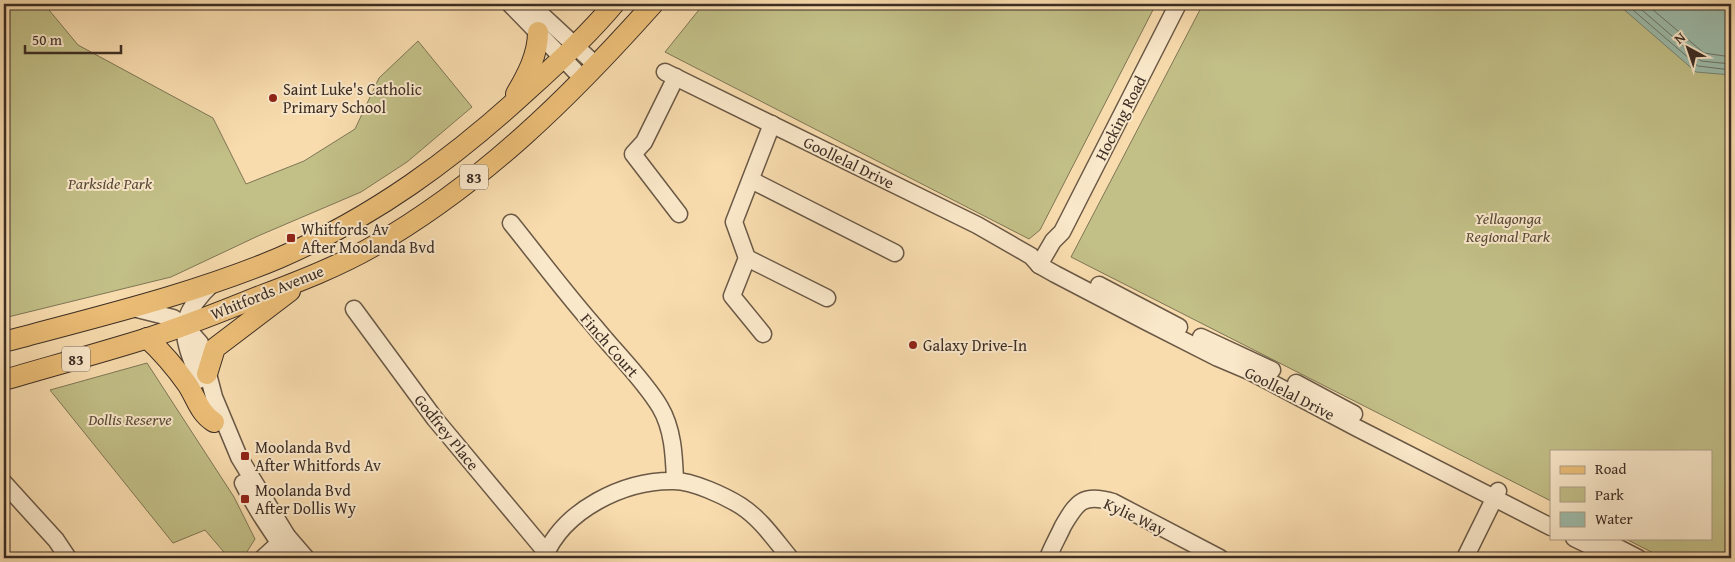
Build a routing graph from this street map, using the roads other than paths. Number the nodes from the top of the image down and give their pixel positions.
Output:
1 (510, 4) edge
2 (530, 4) edge
3 (614, 4) edge
4 (653, 4) edge
5 (1178, 4) edge
6 (538, 32) junction
7 (570, 52) junction
8 (590, 73) junction
9 (508, 109) junction
10 (772, 124) junction
11 (751, 180) junction
12 (679, 214) dead end
13 (511, 224) dead end
14 (895, 253) dead end
15 (747, 258) junction
16 (1043, 262) junction
17 (305, 279) junction
18 (213, 283) junction
19 (827, 298) dead end
20 (133, 308) junction
21 (354, 308) dead end
22 (185, 326) junction
23 (763, 334) dead end
24 (147, 338) junction
25 (4, 342) edge
26 (207, 374) junction
27 (4, 380) edge
28 (214, 422) junction
29 (675, 480) junction
30 (4, 483) edge
31 (1501, 497) junction
32 (1550, 515) edge
33 (1550, 526) edge
34 (1578, 540) edge
35 (1602, 540) edge
36 (285, 548) edge
37 (545, 555) edge
38 (68, 558) edge
39 (263, 558) edge
40 (306, 558) edge
41 (790, 558) edge
42 (1048, 558) edge
43 (1220, 558) edge
44 (1465, 558) edge
45 (1475, 558) edge
46 (1615, 558) edge
47 (1638, 558) edge

1 - 6 street
2 - 7 street
3 - 7 main road, Whitfords Avenue / 83
4 - 8 main road, Whitfords Avenue / 83
5 - 16 street, Hocking Road
6 - 7 street
6 - 9 main road
7 - 8 street
7 - 9 main road, Whitfords Avenue / 83
8 - 17 main road, Whitfords Avenue / 83
9 - 18 main road, Whitfords Avenue / 83
10 - 11 street
10 - 12 street, Goollelal Drive
10 - 16 street, Goollelal Drive
11 - 14 street
11 - 15 street
13 - 29 street, Finch Court
15 - 19 street
15 - 23 street
16 - 31 street, Goollelal Drive
17 - 22 main road, Whitfords Avenue / 83
17 - 26 main road
18 - 20 main road, Whitfords Avenue / 83
18 - 22 street
20 - 22 street
20 - 25 main road, Whitfords Avenue / 83
21 - 37 street, Godfrey Place
22 - 24 main road, Whitfords Avenue / 83
22 - 26 street
22 - 28 street
24 - 27 main road, Whitfords Avenue / 83
24 - 28 main road
26 - 36 street
28 - 36 street
29 - 37 street
29 - 41 street
30 - 38 street
31 - 32 street, Goollelal Drive
31 - 33 street, Goollelal Drive
31 - 44 street
31 - 45 street
34 - 46 street
35 - 47 street
36 - 39 street
36 - 40 street
42 - 43 street, Kylie Way

